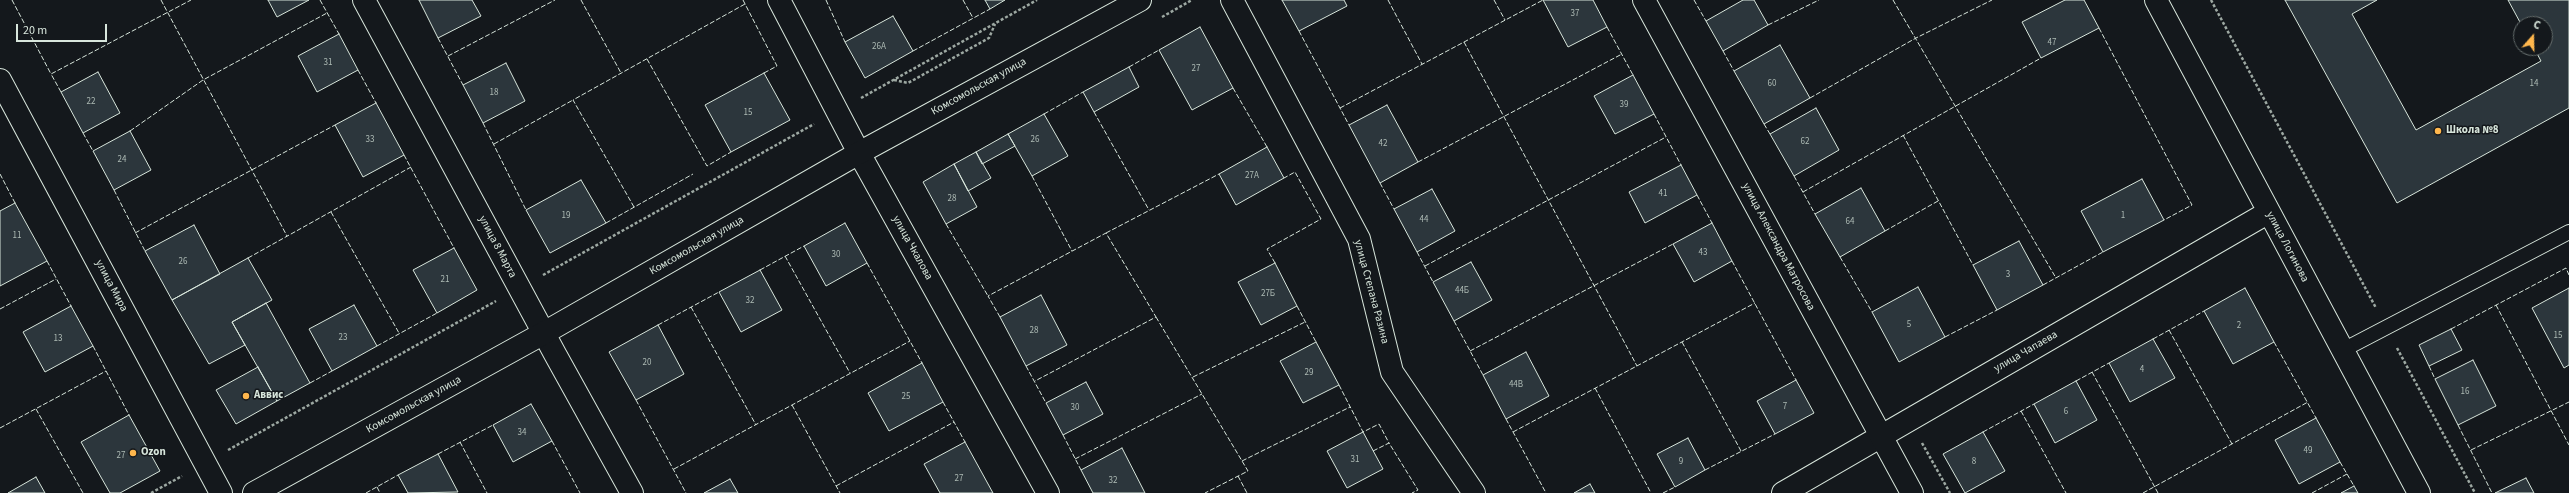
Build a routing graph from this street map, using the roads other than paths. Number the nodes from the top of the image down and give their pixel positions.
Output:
1 (364, 0) edge
2 (779, 0) edge
3 (1140, 0) edge
4 (1232, 0) edge
5 (1644, 0) edge
6 (2156, 0) edge
7 (0, 80) edge
8 (859, 153) junction
9 (2269, 212) junction
10 (2569, 232) edge
11 (544, 333) junction
12 (2343, 350) junction
13 (1880, 436) junction
14 (221, 493) edge
15 (254, 493) edge
16 (632, 493) edge
17 (1048, 493) edge
18 (1474, 493) edge
19 (1783, 493) edge
20 (1912, 493) edge
21 (2419, 493) edge

1 - 11 street, улица 8 Марта
2 - 8 street, улица Чкалова
3 - 8 street, Комсомольская улица
4 - 18 street, улица Степана Разина
5 - 13 street, улица Александра Матросова
6 - 9 street, улица Логинова
7 - 14 street, улица Мира
8 - 11 street, Комсомольская улица
8 - 17 street, улица Чкалова
9 - 12 street, улица Логинова
9 - 13 street, улица Чапаева
10 - 12 lane
11 - 15 street, Комсомольская улица
11 - 16 street, улица 8 Марта
12 - 21 street, улица Логинова
13 - 19 street, улица Чапаева
13 - 20 street, улица Александра Матросова

